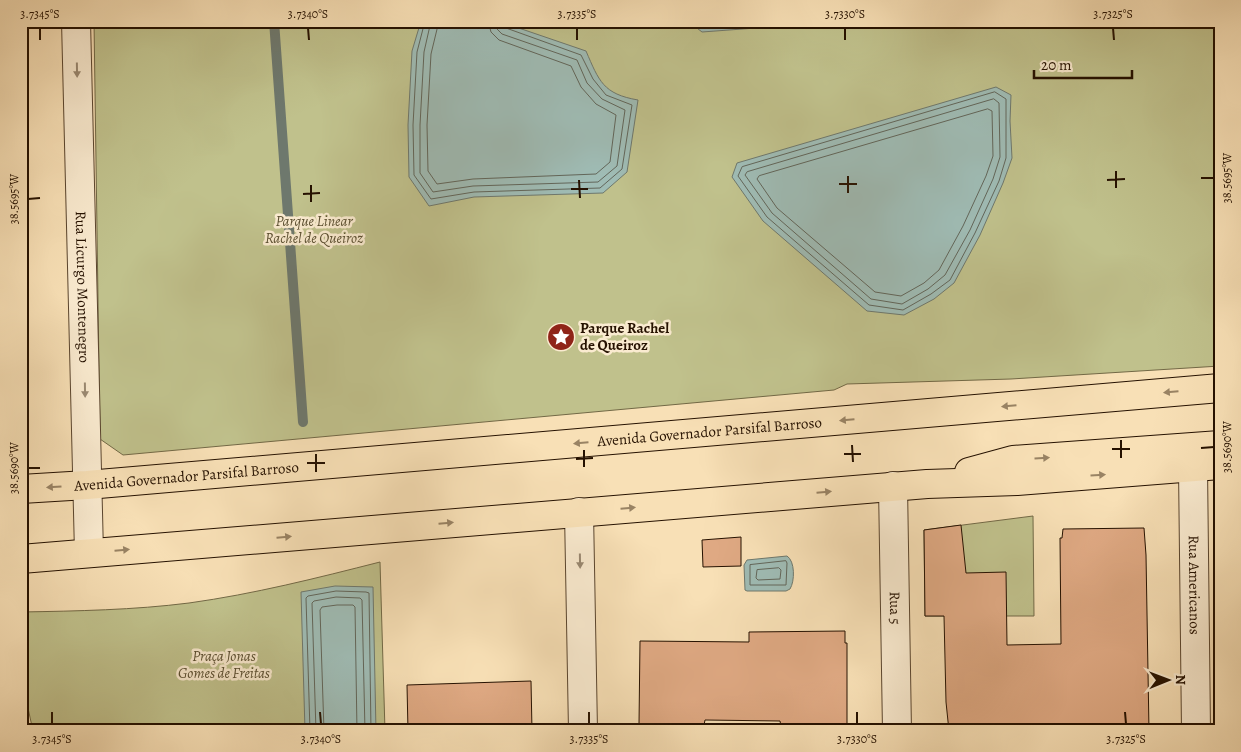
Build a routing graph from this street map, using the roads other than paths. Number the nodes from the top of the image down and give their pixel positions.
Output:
1 (76, 21) edge
2 (1220, 388) edge
3 (1220, 445) edge
4 (1220, 465) edge
5 (1193, 467) junction
6 (927, 484) junction
7 (87, 485) junction
8 (893, 486) junction
9 (21, 490) edge
10 (579, 512) junction
11 (89, 553) junction
12 (21, 559) edge
13 (583, 731) edge
14 (896, 731) edge
15 (1196, 731) edge

1 -> 7 street, Rua Licurgo Montenegro
2 -> 7 main road, Avenida Governador Parsifal Barroso
6 -> 3 main road
4 - 5 main road
6 -> 5 main road
5 - 15 street, Rua Americanos
6 - 8 main road
7 -> 9 main road, Avenida Governador Parsifal Barroso
7 - 11 street, Rua Licurgo Montenegro
10 -> 8 main road
8 - 14 street, Rua 5
11 -> 10 main road
10 -> 13 street
11 - 12 main road

